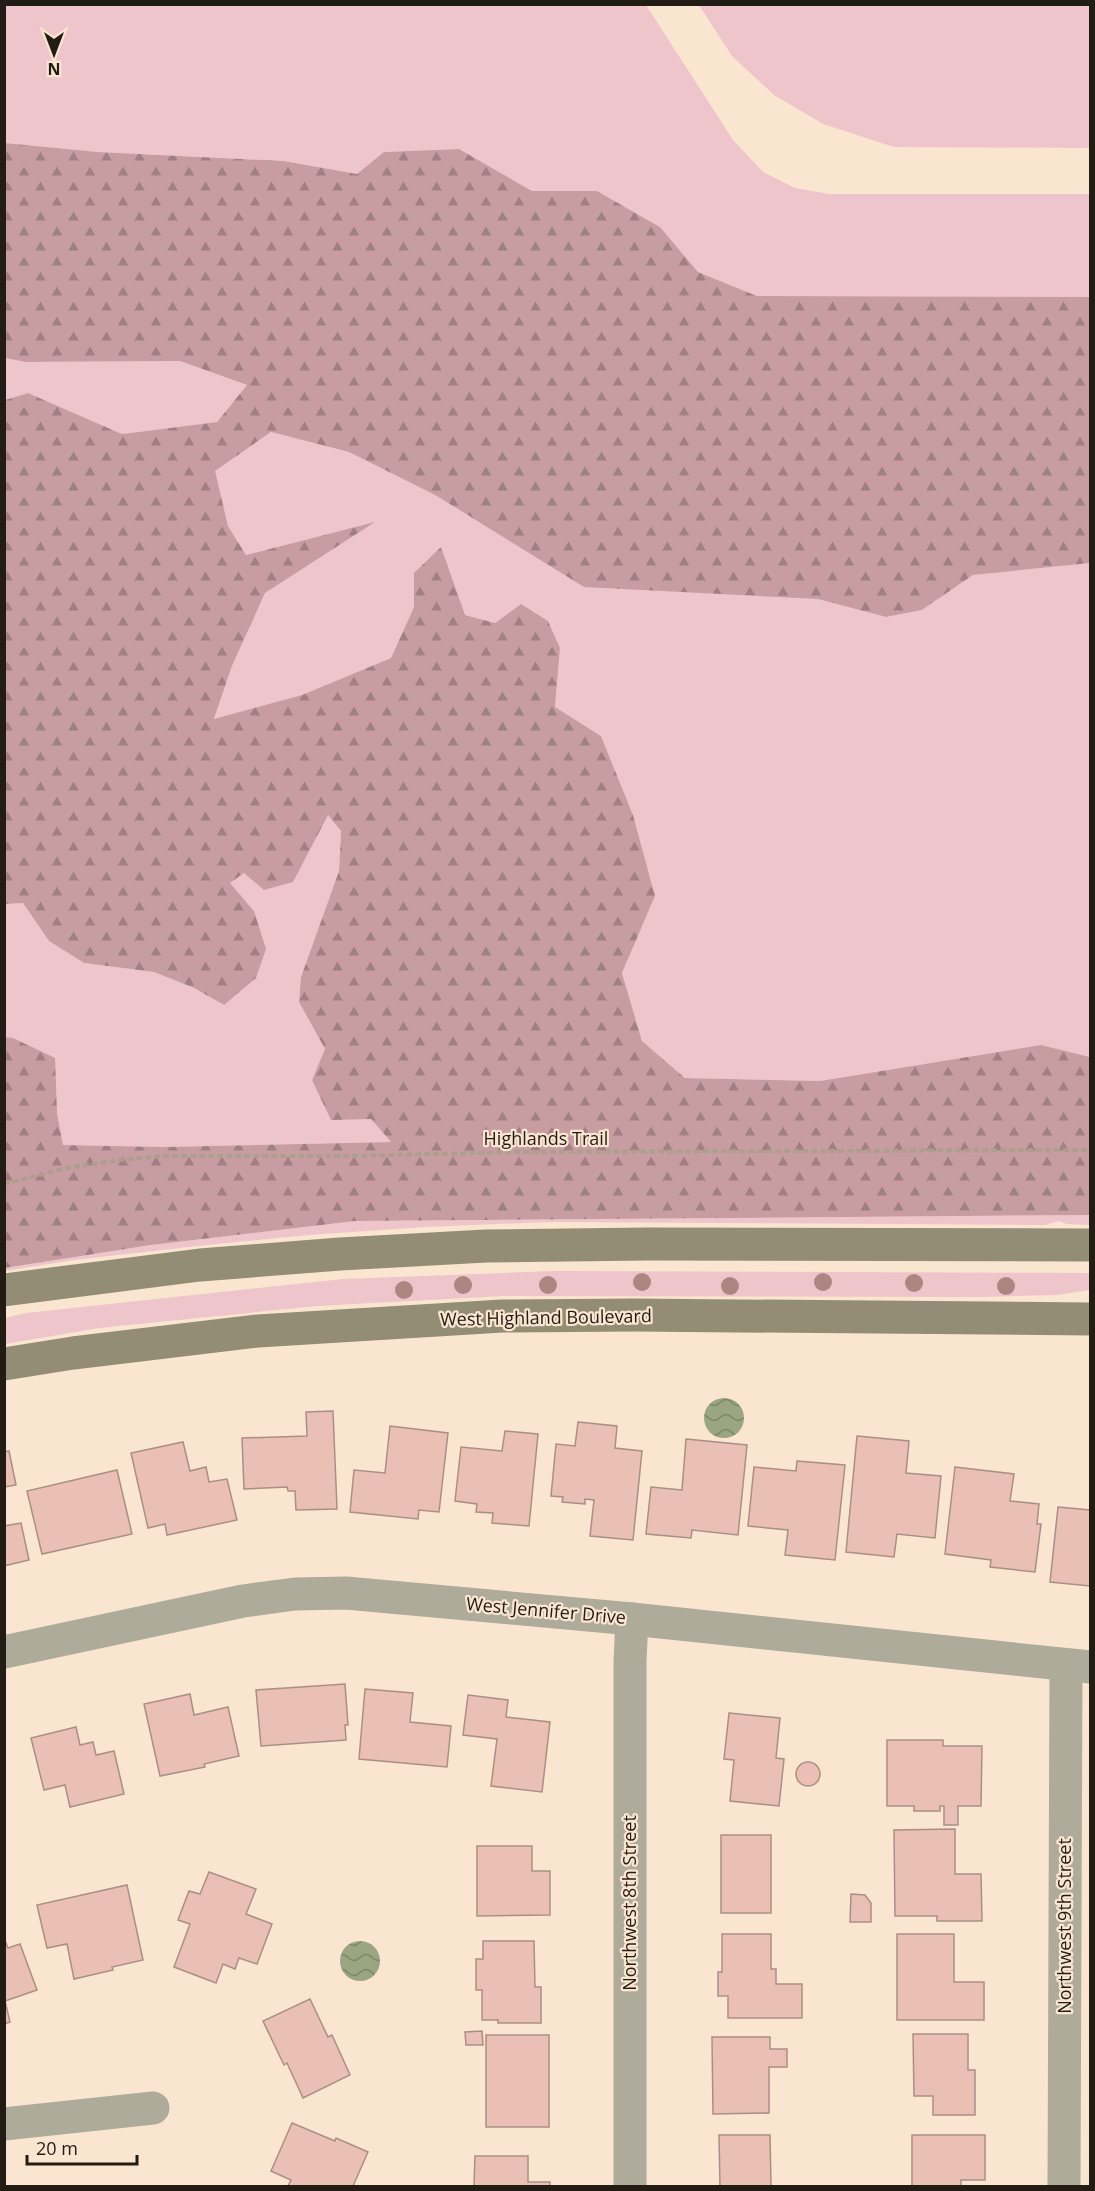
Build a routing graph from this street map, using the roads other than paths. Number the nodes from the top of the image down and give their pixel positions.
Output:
1 (1090, 1245) edge
2 (4, 1290) edge
3 (1090, 1318) edge
4 (4, 1364) edge
5 (632, 1619) junction
6 (4, 1652) edge
7 (1078, 1666) edge
8 (153, 2108) dead end
9 (4, 2124) edge
10 (630, 2187) edge
11 (1064, 2187) edge

1 - 2 main road
3 - 4 main road, West Highland Boulevard
5 - 6 street, West Jennifer Drive
5 - 7 street, West Jennifer Drive
5 - 10 street, Northwest 8th Street
7 - 11 street, Northwest 9th Street
8 - 9 street

